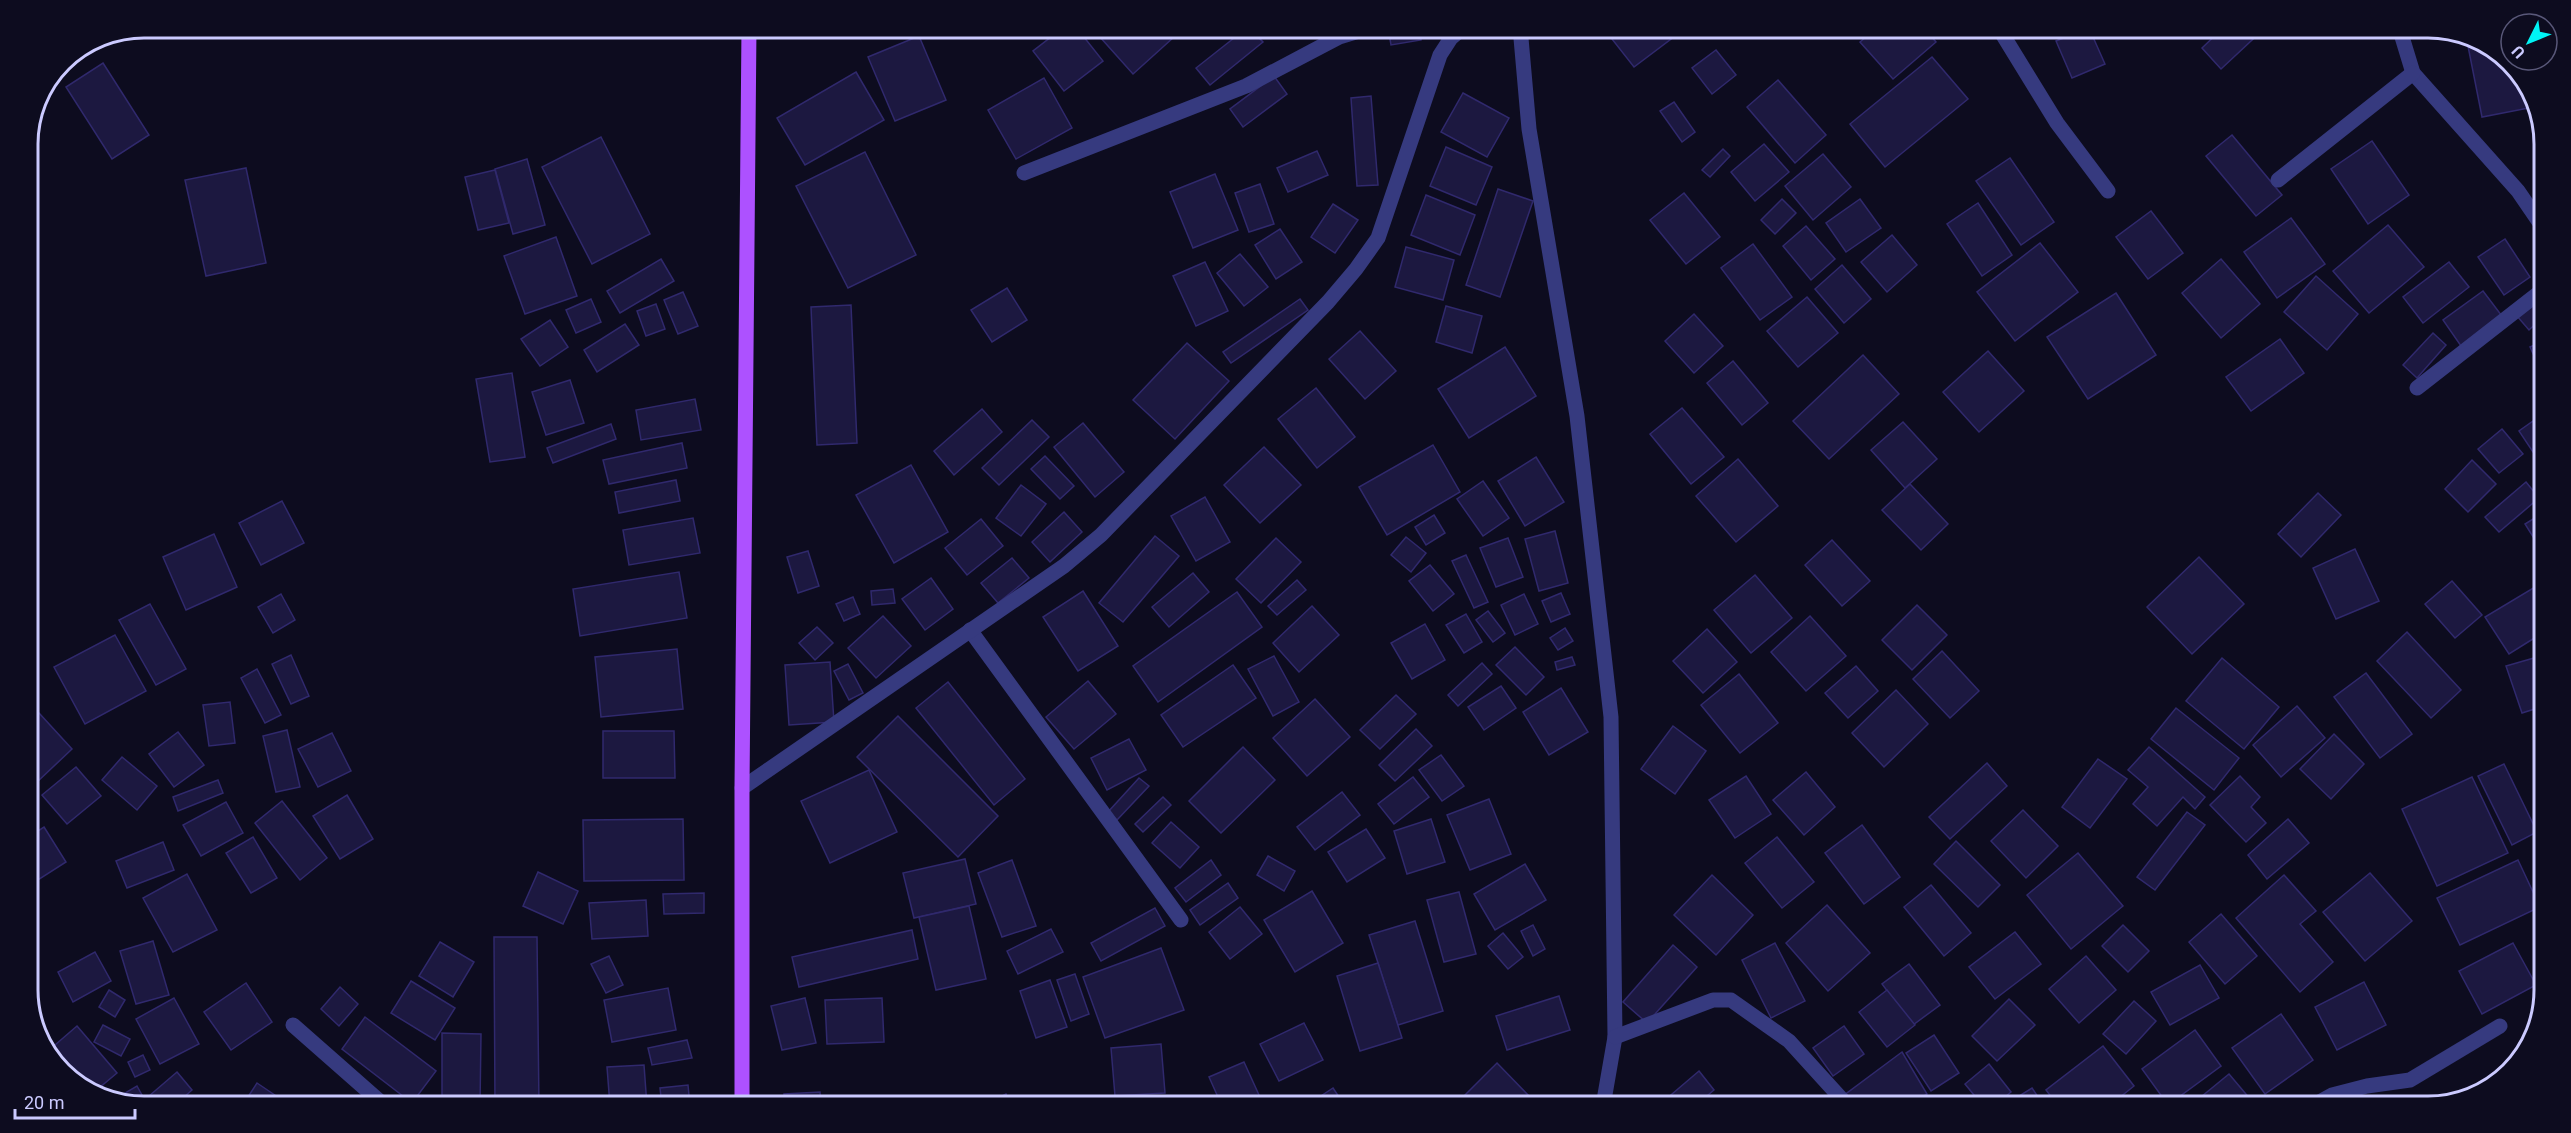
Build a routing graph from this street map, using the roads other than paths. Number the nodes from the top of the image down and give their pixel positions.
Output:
1 (749, 38) edge
2 (1337, 38) edge
3 (1451, 38) edge
4 (1521, 38) edge
5 (2005, 38) edge
6 (2402, 38) edge
7 (2413, 73) junction
8 (1024, 173) dead end
9 (2278, 180) dead end
10 (2108, 191) dead end
11 (2533, 213) edge
12 (2533, 297) edge
13 (2417, 388) dead end
14 (970, 630) junction
15 (742, 788) junction
16 (1181, 920) dead end
17 (293, 1025) dead end
18 (2500, 1026) dead end
19 (1615, 1037) junction
20 (374, 1096) edge
21 (742, 1096) edge
22 (1605, 1096) edge
23 (1839, 1096) edge
24 (2330, 1096) edge

1 - 15 main road
2 - 8 street
3 - 14 street
4 - 19 street
5 - 10 street
6 - 7 street
7 - 9 street
7 - 11 street
12 - 13 street
14 - 15 street
14 - 16 street
15 - 21 main road
17 - 20 street
18 - 24 street
19 - 22 street
19 - 23 street

